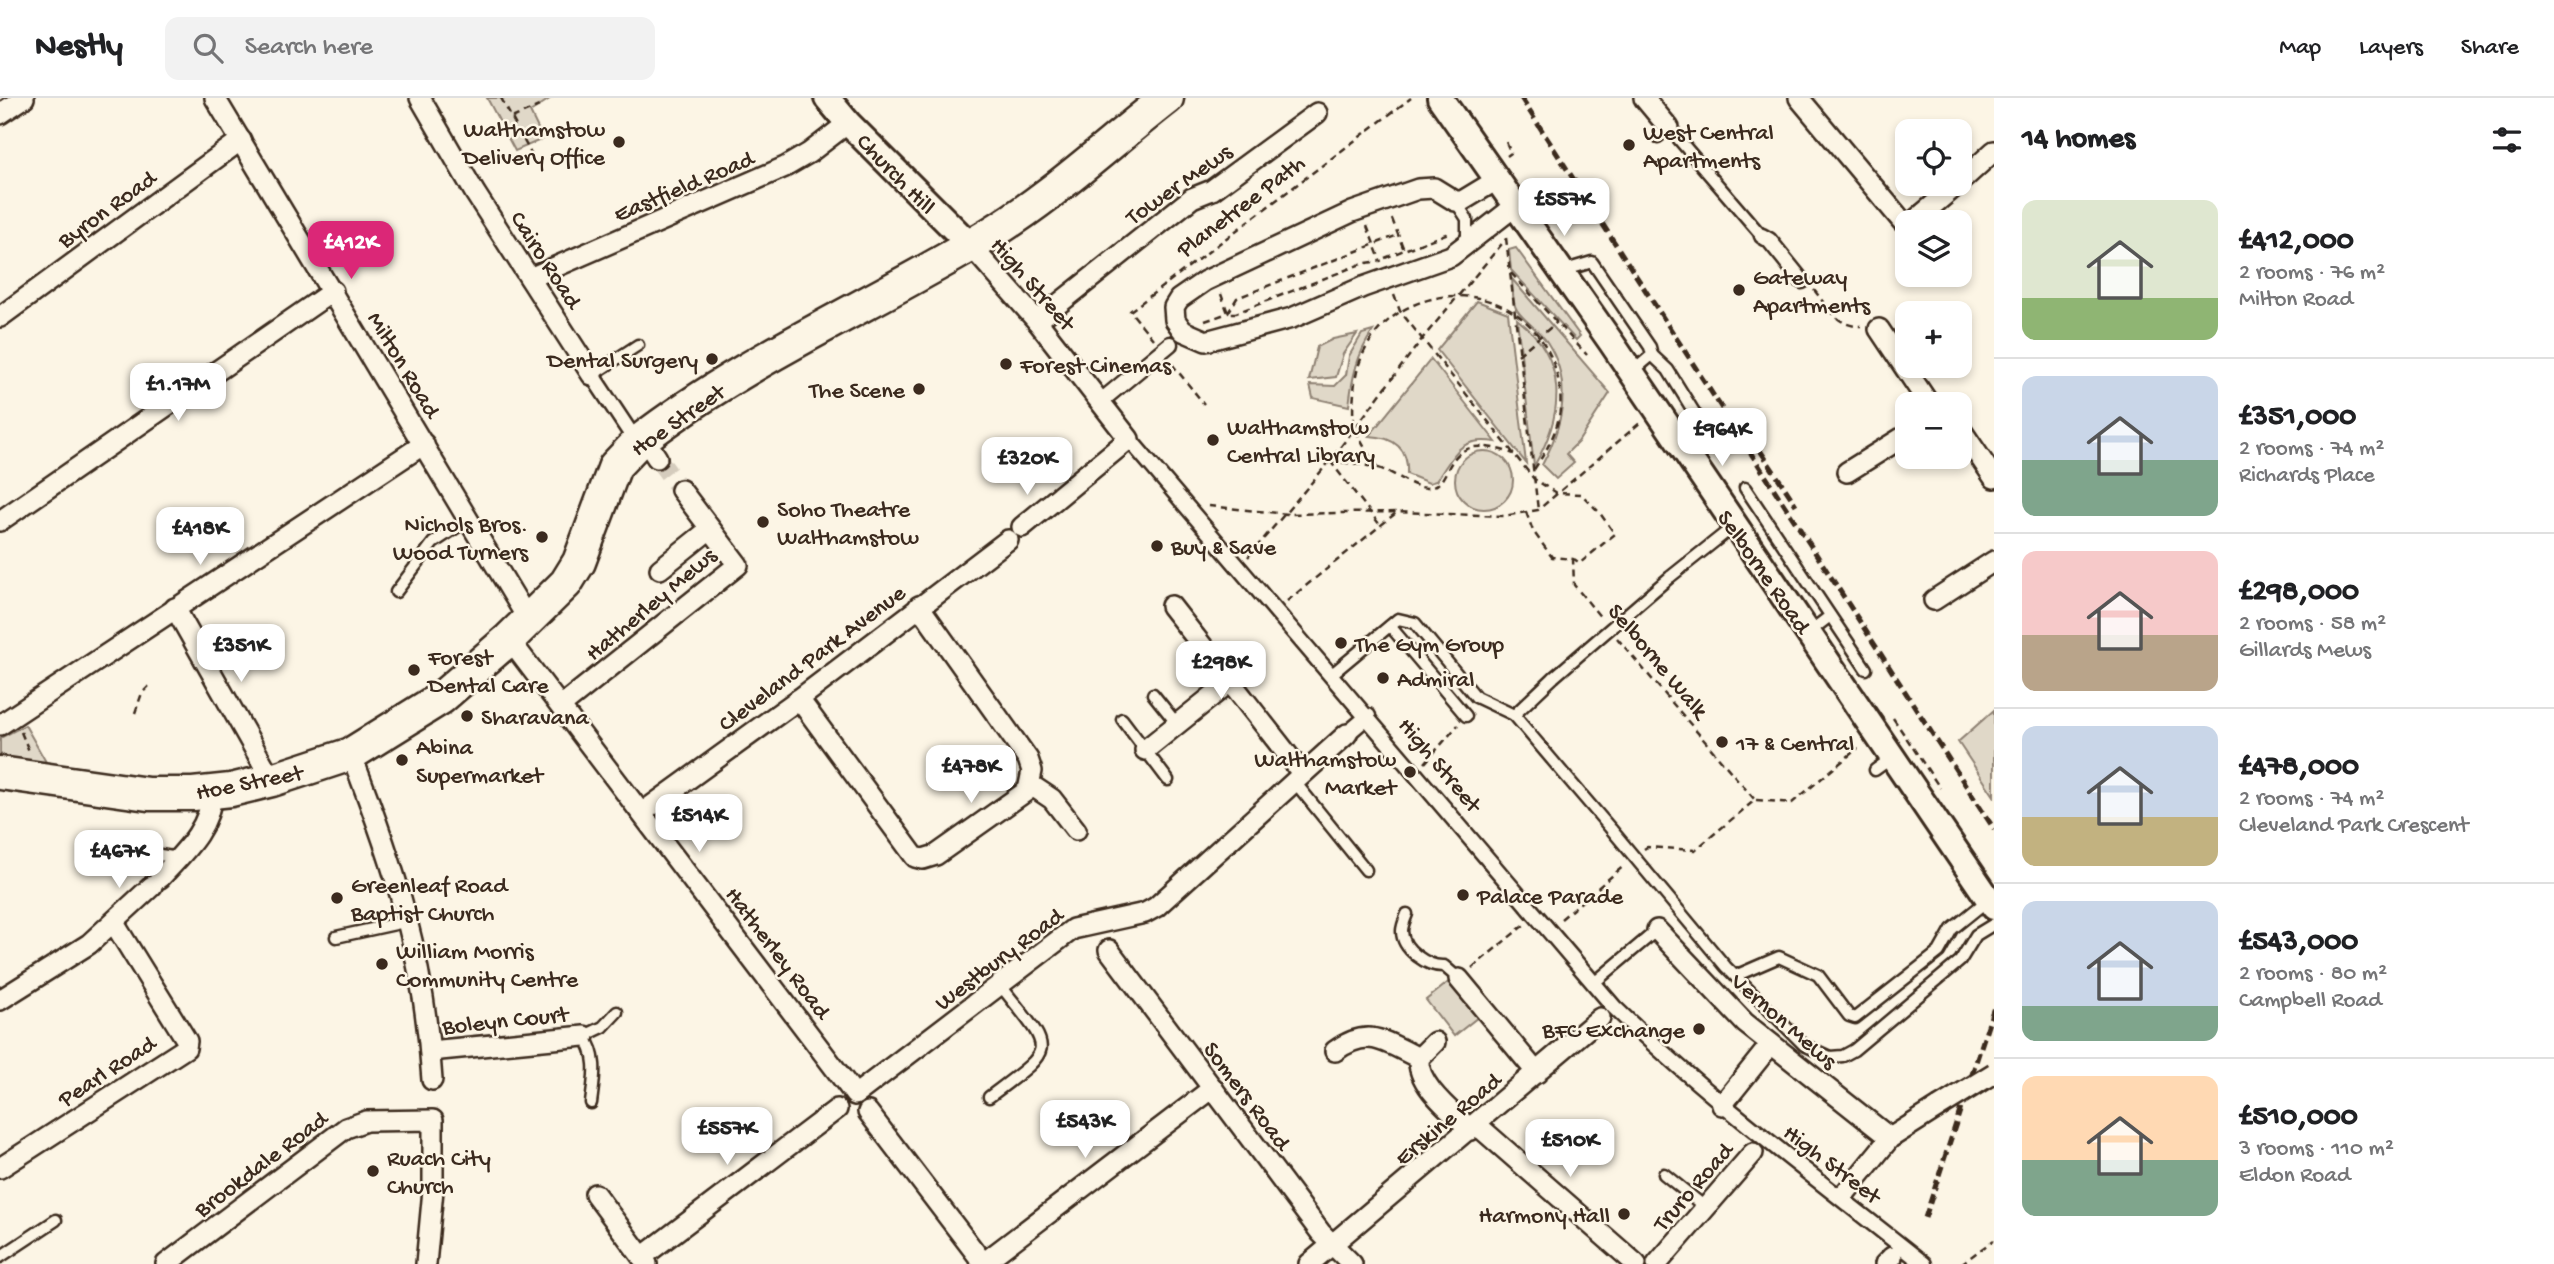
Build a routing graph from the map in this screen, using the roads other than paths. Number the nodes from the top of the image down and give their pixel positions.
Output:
1 (24, 98) edge
2 (215, 98) edge
3 (420, 98) edge
4 (827, 98) edge
5 (1167, 98) edge
6 (1440, 98) edge
7 (1643, 98) edge
8 (1798, 98) edge
9 (1317, 113) dead end
10 (0, 114) edge
11 (848, 123) junction
12 (1664, 132) joint
13 (241, 140) junction
14 (1994, 151) edge
15 (1499, 169) junction
16 (1972, 171) edge
17 (1944, 196) edge
18 (1455, 201) junction
19 (1514, 207) junction
20 (1927, 210) edge
21 (1895, 213) edge
22 (1762, 236) joint
23 (970, 246) junction
24 (1463, 249) junction
25 (1562, 271) junction
26 (530, 278) junction
27 (1802, 281) road end
28 (333, 291) junction
29 (0, 317) edge
30 (1037, 321) junction
31 (1880, 329) road end
32 (638, 345) dead end
33 (1165, 347) road end
34 (1652, 355) junction
35 (1631, 373) junction
36 (592, 375) junction
37 (1921, 392) edge
38 (1100, 402) junction
39 (1129, 439) junction
40 (1895, 441) edge
41 (424, 444) junction
42 (646, 446) junction
43 (1715, 446) dead end
44 (1972, 446) edge
45 (1847, 472) dead end
46 (1994, 478) edge
47 (1745, 488) dead end
48 (681, 490) tunnel mouth
49 (469, 519) junction
50 (0, 521) edge
51 (1734, 526) junction
52 (710, 528) junction
53 (1994, 561) edge
54 (1794, 564) junction
55 (660, 569) dead end
56 (1776, 586) junction
57 (396, 592) dead end
58 (1934, 600) dead end
59 (919, 606) junction
60 (1171, 606) dead end
61 (175, 608) junction
62 (1830, 616) junction
63 (1390, 626) junction
64 (519, 630) junction
65 (1808, 633) junction
66 (1866, 668) dead end
67 (1332, 674) junction
68 (1231, 681) junction
69 (1153, 694) dead end
70 (799, 699) junction
71 (561, 706) junction
72 (1514, 715) junction
73 (1368, 716) junction
74 (1466, 716) road end
75 (1122, 719) dead end
76 (6, 721) edge
77 (1177, 724) junction
78 (1348, 734) joint
79 (1145, 750) junction
80 (351, 754) junction
81 (14, 775) edge
82 (1297, 776) junction
83 (272, 780) junction
84 (1168, 780) dead end
85 (1031, 785) junction
86 (212, 793) junction
87 (643, 812) junction
88 (1076, 830) dead end
89 (119, 848) dead end
90 (178, 858) junction
91 (1367, 870) dead end
92 (1991, 904) edge
93 (1407, 914) dead end
94 (409, 921) junction
95 (114, 923) junction
96 (1994, 924) edge
97 (1657, 930) joint
98 (336, 937) dead end
99 (1109, 950) dead end
100 (1455, 974) joint
101 (1734, 976) junction
102 (1594, 983) junction
103 (1002, 986) junction
104 (0, 1000) edge
105 (617, 1012) dead end
106 (1607, 1012) junction
107 (584, 1036) junction
108 (1435, 1042) dead end
109 (1770, 1044) junction
110 (430, 1051) junction
111 (1335, 1051) dead end
112 (1419, 1058) junction
113 (1537, 1073) junction
114 (1994, 1073) edge
115 (432, 1080) dead end
116 (1213, 1088) junction
117 (855, 1095) joint
118 (989, 1097) dead end
119 (591, 1103) dead end
120 (1722, 1105) junction
121 (836, 1109) dead end
122 (868, 1112) dead end
123 (1474, 1127) junction
124 (1891, 1138) junction
125 (1758, 1147) junction
126 (0, 1167) edge
127 (1664, 1174) dead end
128 (595, 1194) dead end
129 (1843, 1196) junction
130 (1706, 1208) junction
131 (56, 1220) dead end
132 (1332, 1245) junction
133 (0, 1256) edge
134 (1893, 1256) edge
135 (645, 1260) edge
136 (166, 1264) edge
137 (426, 1264) edge
138 (983, 1264) edge
139 (1309, 1264) edge
140 (1352, 1264) edge
141 (1636, 1264) edge
142 (1657, 1264) edge
143 (1924, 1264) edge

1 - 10 street
2 - 13 street, Milton Road
3 - 26 street, Cairo Road
4 - 11 street, Church Hill
5 - 23 main road, Hoe Street
6 - 15 street, Selborne Road
7 - 12 street
8 - 21 street
9 - 30 street, Tower Mews
11 - 23 street, Church Hill
11 - 26 street, Eastfield Road
12 - 22 lane
13 - 28 street, Milton Road
13 - 29 street, Byron Road
14 - 16 street
15 - 18 street
15 - 19 street, Selborne Road
17 - 20 street
18 - 24 lane
18 - 24 street
19 - 24 street
19 - 25 street, Selborne Road
22 - 27 street
23 - 30 street, High Street
23 - 42 main road, Hoe Street
25 - 34 lane
25 - 35 street, Selborne Road
26 - 36 street, Cairo Road
28 - 41 street, Milton Road
28 - 50 street
30 - 38 street, High Street
31 - 37 street
32 - 36 lane
33 - 38 street
34 - 35 lane
34 - 43 lane
35 - 51 street, Selborne Road
36 - 42 street, Cairo Road
38 - 39 street, High Street
39 - 59 street, Cleveland Park Avenue
39 - 67 street, High Street
40 - 45 street
41 - 49 street, Milton Road
41 - 61 street
42 - 64 main road, Hoe Street
44 - 46 street
47 - 54 lane
48 - 52 street, Hatherley Mews
49 - 57 lane
49 - 64 street, Milton Road
51 - 56 street, Selborne Road
51 - 72 lane, bridge
52 - 55 street, Hatherley Mews
52 - 71 street, Hatherley Mews
53 - 58 street
54 - 56 lane
54 - 62 lane
56 - 65 street, Selborne Road
59 - 70 street, Cleveland Park Avenue
59 - 85 street
60 - 68 street
61 - 76 street
61 - 83 street
62 - 65 lane
62 - 66 lane
63 - 67 lane
63 - 72 lane
63 - 74 lane
64 - 71 street, Hatherley Road
64 - 80 main road, Hoe Street
65 - 92 street, Selborne Road
67 - 73 street, High Street
68 - 77 street
68 - 82 street
69 - 77 lane
70 - 85 street
70 - 87 street, Cleveland Park Avenue
71 - 87 street, Hatherley Road
72 - 101 lane, bridge
73 - 78 street, Westbury Road
73 - 102 street, High Street
75 - 79 lane
77 - 79 street
78 - 82 street, Westbury Road
79 - 84 lane
80 - 83 main road, Hoe Street
80 - 94 street
81 - 86 main road, Hoe Street
82 - 91 lane
82 - 103 street, Westbury Road
83 - 86 main road, Hoe Street
85 - 88 street
86 - 90 street
87 - 117 street, Hatherley Road
89 - 90 lane
90 - 95 street
92 - 101 lane
93 - 100 lane
94 - 98 lane
94 - 110 street
95 - 104 street
95 - 126 street, Pearl Road
96 - 101 lane
97 - 102 lane
97 - 109 street, Vernon Mews
99 - 116 street, Somers Road
100 - 113 street
102 - 106 street, High Street
103 - 117 street, Westbury Road
103 - 118 lane
105 - 107 lane, Boleyn Court
106 - 113 street, Erskine Road
106 - 120 street, High Street
107 - 110 street, Boleyn Court
107 - 119 lane, Boleyn Court
108 - 112 street
109 - 120 street
109 - 124 street, Vernon Mews
110 - 115 street
111 - 112 street
112 - 123 street
113 - 123 street, Erskine Road
114 - 124 street, bridge
116 - 132 street, Somers Road
116 - 138 street
120 - 125 street, High Street
121 - 135 street
122 - 138 street
123 - 132 street, Erskine Road
123 - 141 street
124 - 129 street
125 - 129 street, High Street
125 - 130 street, Truro Road
127 - 130 lane
128 - 135 street
129 - 134 street, High Street
130 - 142 street, Truro Road
131 - 133 lane
132 - 139 street, Erskine Road
132 - 140 street, Somers Road
134 - 143 street, High Street
136 - 137 street, Brookdale Road

